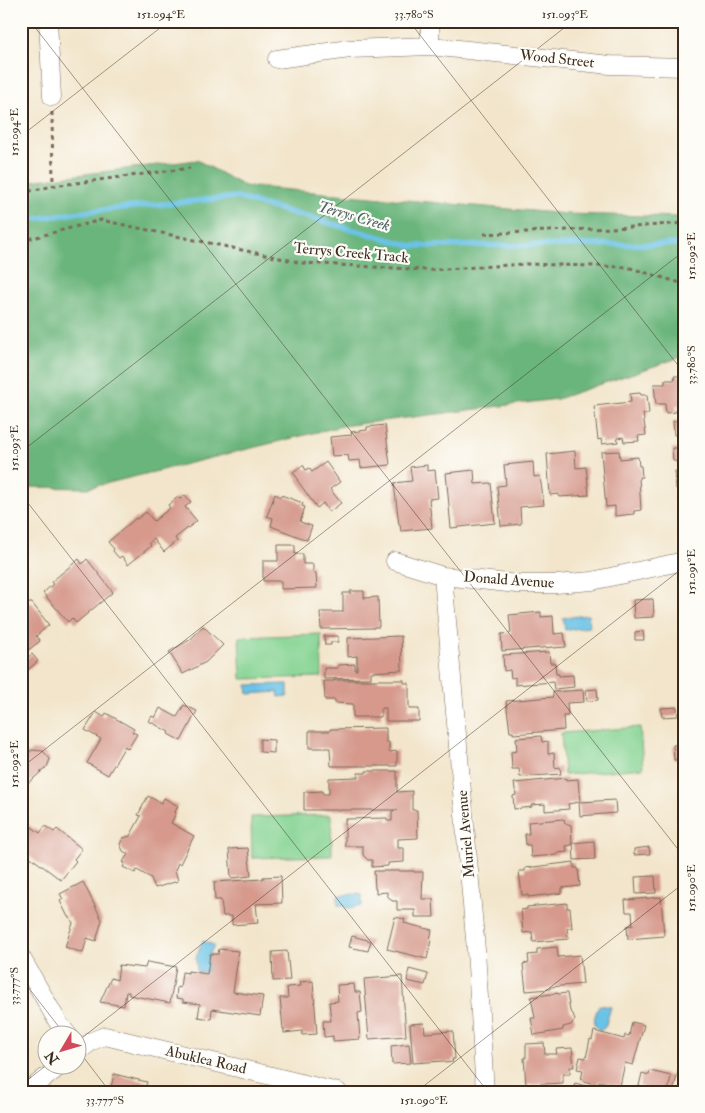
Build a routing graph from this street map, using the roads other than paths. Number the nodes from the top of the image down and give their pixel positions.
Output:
1 (48, 21) edge
2 (430, 21) edge
3 (430, 46) junction
4 (277, 59) dead end
5 (684, 67) edge
6 (52, 97) road end
7 (684, 561) edge
8 (395, 562) dead end
9 (443, 576) junction
10 (21, 957) edge
11 (61, 1026) edge
12 (88, 1043) edge
13 (47, 1076) edge
14 (27, 1092) edge
15 (338, 1092) edge
16 (485, 1092) edge

1 - 6 street
2 - 3 street
3 - 4 street, Wood Street
3 - 5 street, Wood Street
7 - 9 street, Donald Avenue
8 - 9 street, Donald Avenue
9 - 16 street, Muriel Avenue
10 - 11 street
12 - 15 street, Abuklea Road
13 - 14 street

